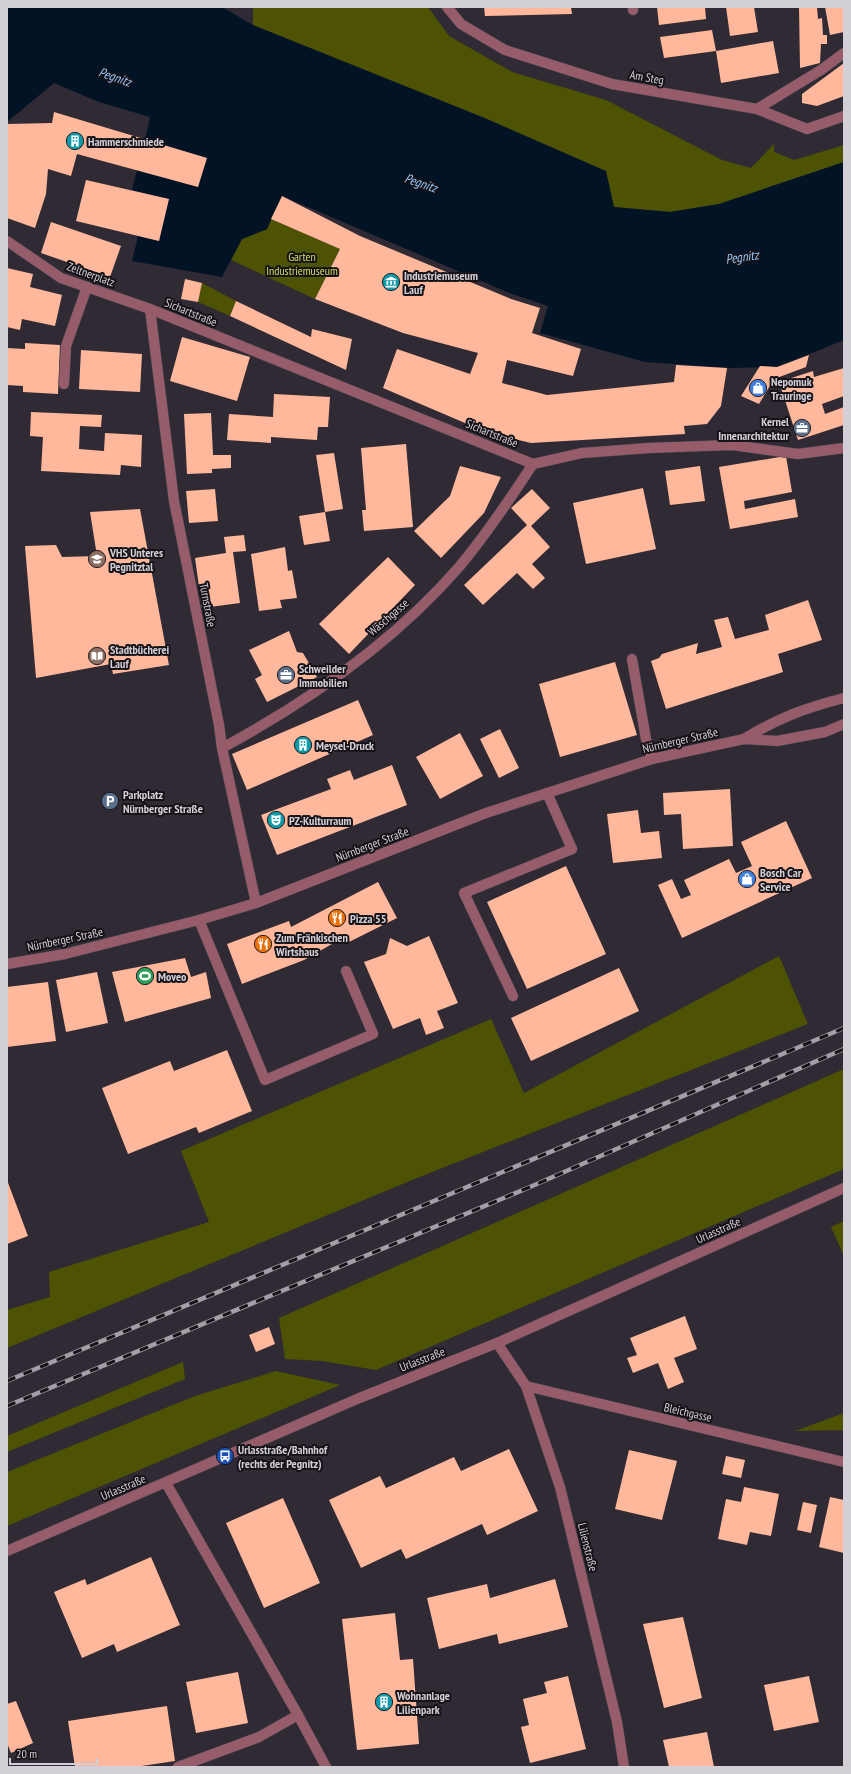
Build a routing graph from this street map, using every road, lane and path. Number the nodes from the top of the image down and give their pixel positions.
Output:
1 (447, 7) edge
2 (844, 54) edge
3 (757, 109) junction
4 (844, 116) edge
5 (7, 241) edge
6 (87, 287) junction
7 (150, 309) junction
8 (64, 384) dead end
9 (844, 448) edge
10 (533, 464) junction
11 (632, 659) dead end
12 (844, 698) edge
13 (844, 724) edge
14 (744, 739) junction
15 (222, 748) junction
16 (652, 758) junction
17 (547, 793) junction
18 (256, 903) junction
19 (199, 920) junction
20 (7, 964) edge
21 (346, 971) dead end
22 (513, 996) dead end
23 (844, 1188) edge
24 (497, 1343) junction
25 (526, 1386) junction
26 (844, 1462) edge
27 (166, 1483) junction
28 (7, 1551) edge
29 (298, 1715) junction
30 (178, 1767) edge
31 (326, 1767) edge
32 (624, 1767) edge

1 - 3 street, Am Steg
2 - 3 street
3 - 4 street, Am Steg
5 - 6 street, Zeltnerplatz
6 - 7 street, Zeltnerplatz
6 - 8 street
7 - 10 street, Sichartstraße
7 - 15 street, Turnstraße
9 - 10 street
10 - 15 street, Wäschgasse
11 - 16 street
12 - 14 street, Nürnberger Straße
13 - 14 street, Nürnberger Straße
14 - 16 street, Nürnberger Straße
15 - 18 street, Turnstraße
16 - 17 street, Nürnberger Straße
17 - 18 street, Nürnberger Straße
17 - 22 street
18 - 19 street, Nürnberger Straße
19 - 20 street, Nürnberger Straße
19 - 21 street
23 - 24 street, Urlasstraße
24 - 25 street, Lilienstraße
24 - 27 street, Urlasstraße
25 - 26 street, Bleichgasse
25 - 32 street, Lilienstraße
27 - 28 street, Urlasstraße
27 - 29 street
29 - 30 street
29 - 31 street

